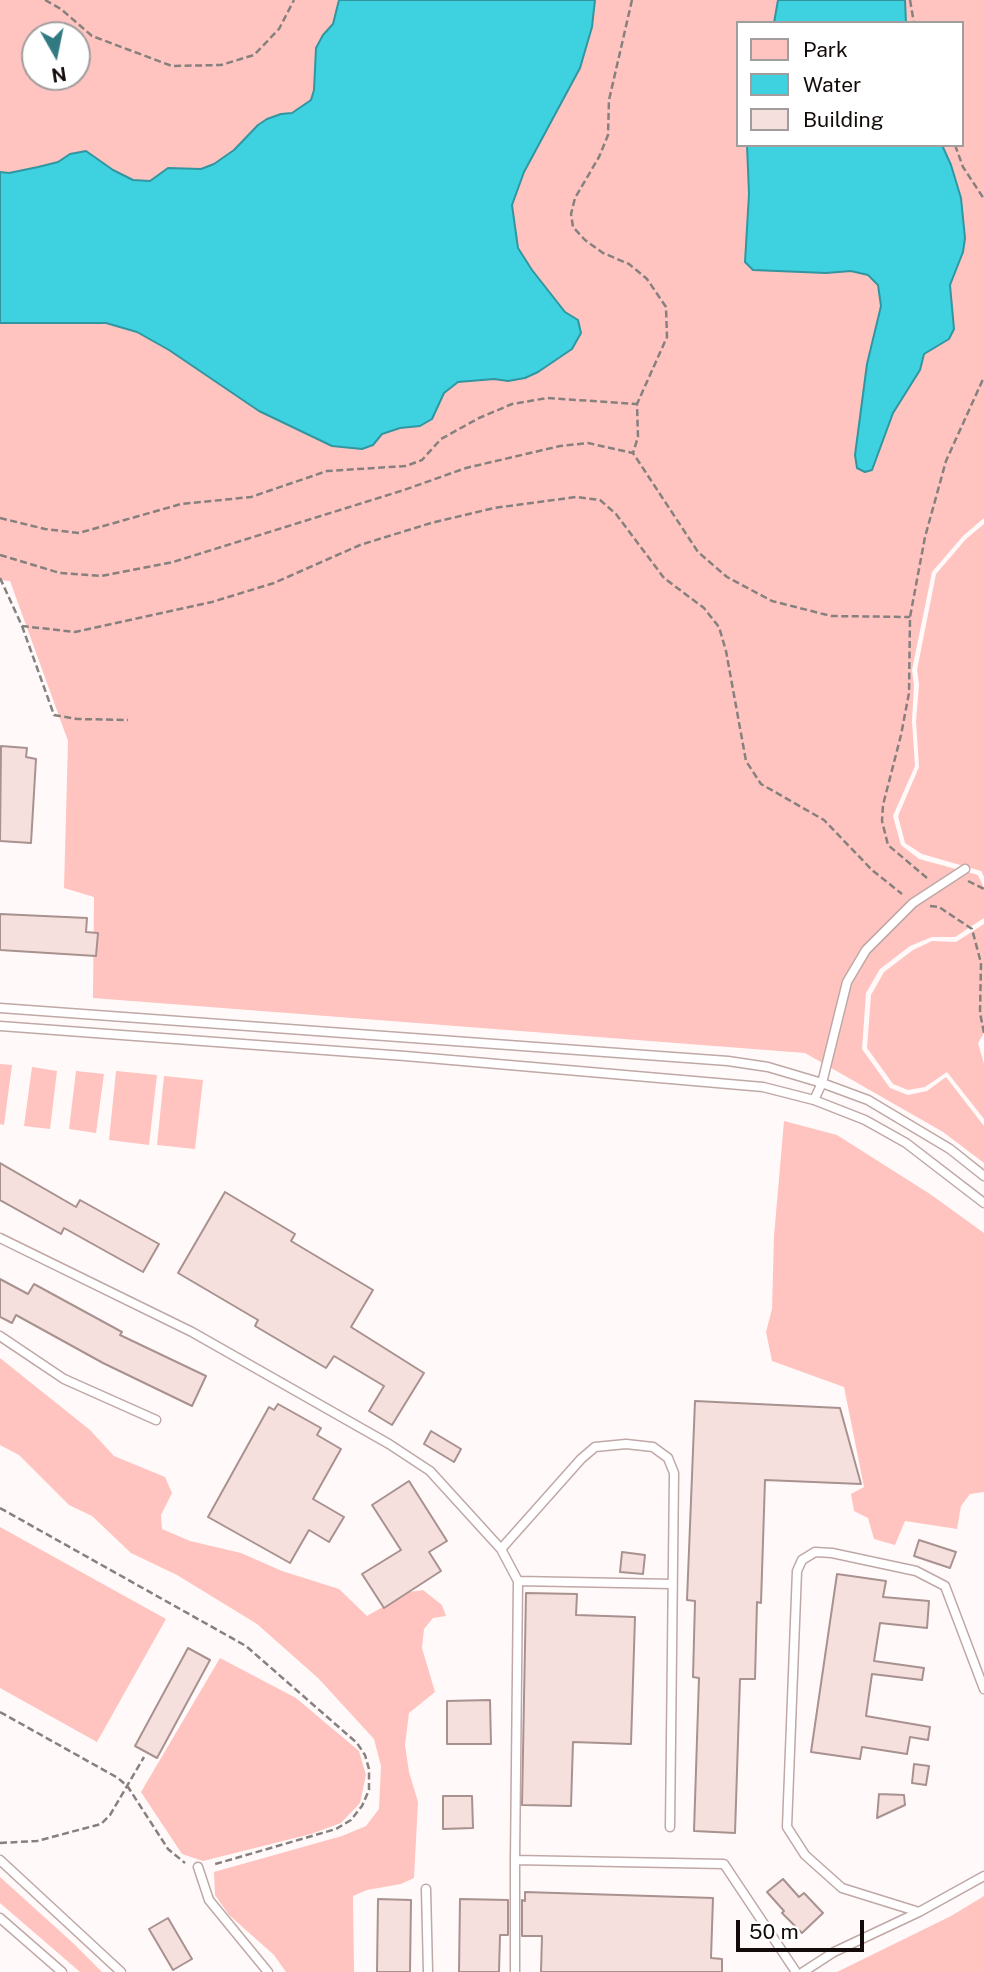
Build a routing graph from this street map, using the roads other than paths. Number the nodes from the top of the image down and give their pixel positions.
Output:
1 (965, 869) dead end
2 (0, 1008) edge
3 (0, 1026) edge
4 (822, 1083) junction
5 (814, 1100) junction
6 (984, 1176) edge
7 (984, 1203) edge
8 (0, 1238) edge
9 (0, 1336) edge
10 (156, 1420) dead end
11 (501, 1549) junction
12 (518, 1581) junction
13 (672, 1584) junction
14 (984, 1689) edge
15 (670, 1827) dead end
16 (0, 1860) edge
17 (515, 1860) junction
18 (198, 1867) road end
19 (984, 1876) edge
20 (426, 1889) dead end
21 (919, 1912) junction
22 (0, 1918) edge
23 (0, 1927) edge
24 (15, 1930) junction
25 (62, 1972) edge
26 (121, 1972) edge
27 (268, 1972) edge
28 (428, 1972) edge
29 (514, 1972) edge
30 (796, 1972) edge
31 (803, 1972) edge

1 - 4 lane
2 - 4 lane
3 - 5 lane
4 - 5 lane
4 - 6 lane
5 - 7 lane
8 - 11 lane
9 - 10 lane
11 - 12 lane
11 - 13 lane
12 - 13 lane
12 - 17 lane
13 - 15 lane
14 - 21 lane
16 - 26 lane
17 - 29 lane
17 - 30 lane
18 - 27 lane
19 - 21 lane
20 - 28 lane
21 - 31 lane
22 - 24 lane
23 - 24 lane
24 - 25 lane

